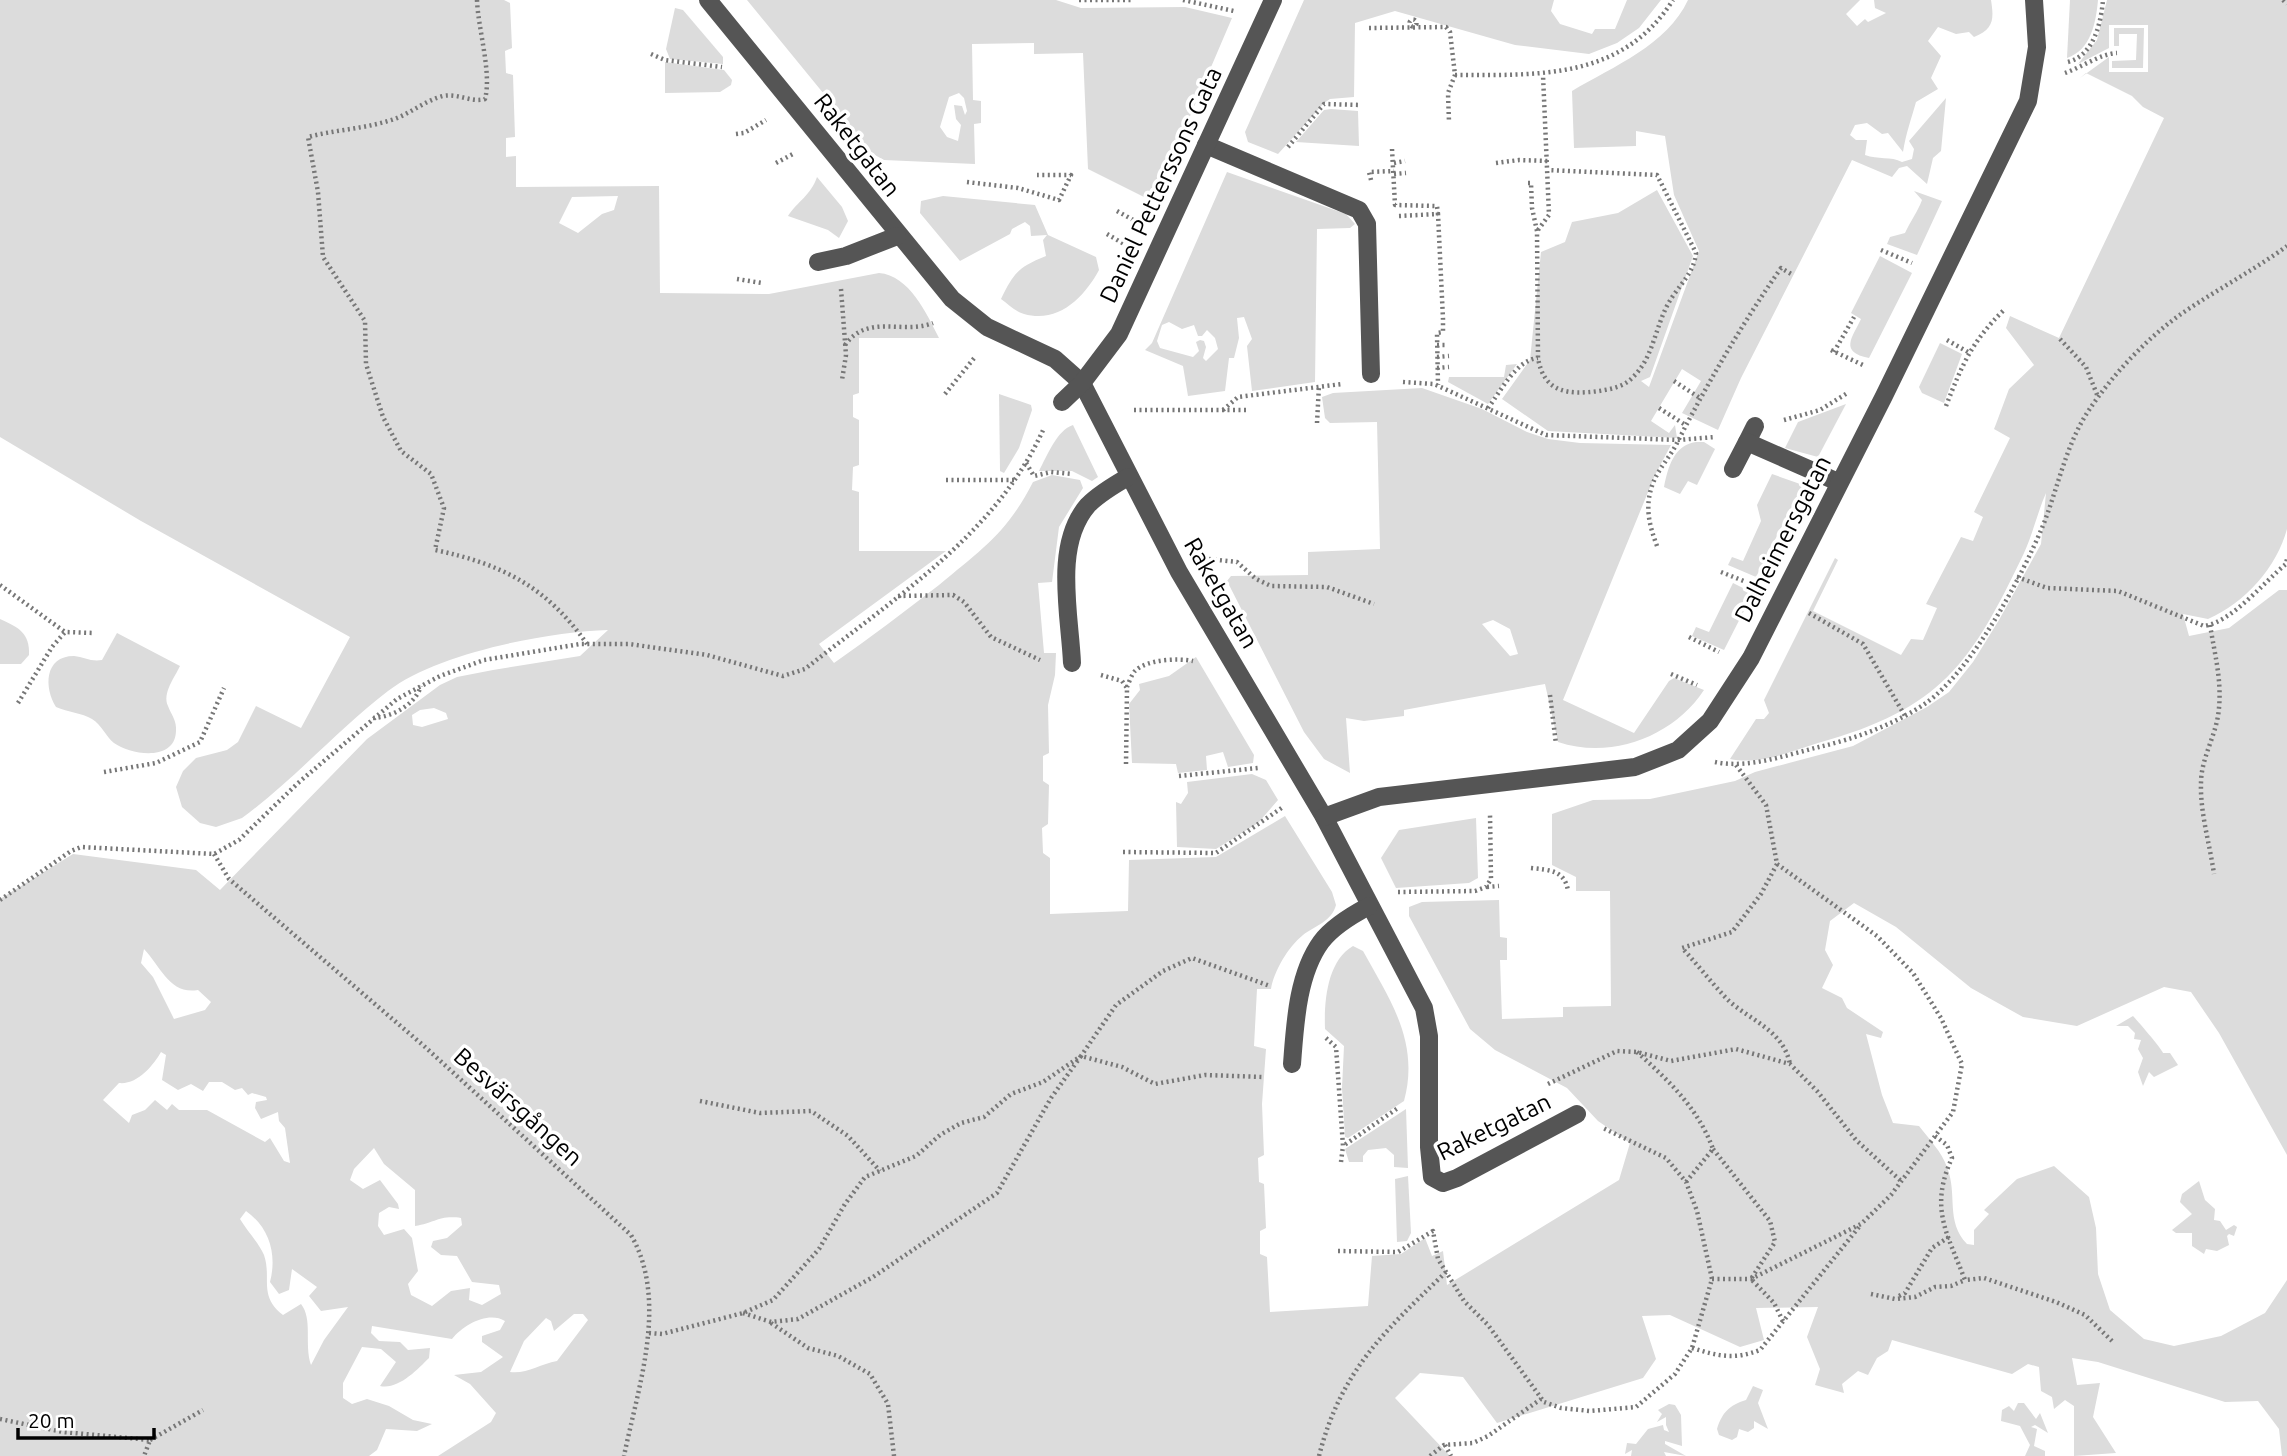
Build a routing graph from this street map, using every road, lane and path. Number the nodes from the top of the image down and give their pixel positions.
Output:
1 (477, 0) edge
2 (708, 0) edge
3 (1079, 0) edge
4 (1133, 0) edge
5 (1183, 0) edge
6 (1273, 0) edge
7 (1673, 0) edge
8 (2034, 0) edge
9 (2103, 0) edge
10 (2283, 0) edge
11 (2287, 4) edge
12 (1227, 10) dead end
13 (1369, 28) dead end
14 (2118, 53) dead end
15 (651, 54) dead end
16 (2077, 60) dead end
17 (732, 63) dead end
18 (2057, 74) dead end
19 (1455, 75) junction
20 (1543, 75) junction
21 (1361, 105) dead end
22 (775, 113) dead end
23 (1449, 122) dead end
24 (736, 134) dead end
25 (1206, 145) junction
26 (1392, 149) dead end
27 (795, 152) dead end
28 (1548, 161) junction
29 (1405, 162) dead end
30 (776, 163) dead end
31 (1394, 163) junction
32 (1496, 163) dead end
33 (1270, 170) junction
34 (1548, 170) junction
35 (1369, 172) dead end
36 (1394, 172) junction
37 (1406, 173) dead end
38 (1037, 175) dead end
39 (967, 181) dead end
40 (1528, 183) dead end
41 (1117, 211) dead end
42 (1438, 214) junction
43 (1363, 217) junction
44 (1136, 221) dead end
45 (1537, 231) junction
46 (1107, 234) dead end
47 (897, 236) junction
48 (1125, 244) dead end
49 (2287, 246) edge
50 (1881, 250) dead end
51 (846, 257) junction
52 (818, 262) dead end
53 (1920, 266) dead end
54 (1793, 275) dead end
55 (737, 279) dead end
56 (762, 283) dead end
57 (2004, 310) dead end
58 (1854, 317) dead end
59 (940, 321) dead end
60 (1937, 335) dead end
61 (2060, 339) dead end
62 (845, 345) junction
63 (1437, 345) junction
64 (1448, 345) dead end
65 (1968, 352) junction
66 (1449, 356) dead end
67 (975, 357) dead end
68 (1437, 357) junction
69 (1538, 358) junction
70 (1449, 367) dead end
71 (1437, 368) junction
72 (1869, 368) dead end
73 (1371, 374) dead end
74 (842, 380) dead end
75 (1674, 381) dead end
76 (1082, 383) junction
77 (1438, 385) dead end
78 (1859, 387) dead end
79 (1448, 389) dead end
80 (945, 394) dead end
81 (1700, 398) junction
82 (2098, 398) junction
83 (1062, 402) joint
84 (1946, 406) dead end
85 (1489, 408) junction
86 (1659, 408) dead end
87 (1134, 410) dead end
88 (1223, 410) junction
89 (1246, 410) dead end
90 (1317, 423) dead end
91 (1684, 424) junction
92 (1752, 432) junction
93 (1678, 440) junction
94 (1026, 463) junction
95 (1733, 469) dead end
96 (1128, 477) junction
97 (946, 480) dead end
98 (1016, 480) junction
99 (1838, 482) junction
100 (1096, 498) junction
101 (1657, 547) dead end
102 (1201, 558) dead end
103 (2287, 559) edge
104 (2287, 564) edge
105 (1721, 572) dead end
106 (2017, 578) junction
107 (0, 585) edge
108 (1758, 586) dead end
109 (898, 596) junction
110 (1374, 604) dead end
111 (1802, 610) dead end
112 (2210, 625) junction
113 (65, 632) junction
114 (95, 633) dead end
115 (1689, 637) dead end
116 (587, 645) junction
117 (1726, 656) dead end
118 (1048, 663) dead end
119 (1072, 663) dead end
120 (1200, 663) dead end
121 (1671, 674) dead end
122 (1113, 681) dead end
123 (421, 685) junction
124 (225, 688) dead end
125 (1127, 688) junction
126 (1708, 689) dead end
127 (1550, 695) dead end
128 (18, 703) dead end
129 (1905, 716) junction
130 (372, 718) junction
131 (1558, 755) dead end
132 (1715, 762) dead end
133 (1126, 764) dead end
134 (1735, 764) junction
135 (1265, 767) dead end
136 (104, 772) dead end
137 (1179, 776) dead end
138 (1287, 804) dead end
139 (1490, 810) dead end
140 (1324, 817) junction
141 (1123, 852) dead end
142 (214, 854) junction
143 (1777, 864) junction
144 (1531, 868) dead end
145 (2214, 874) dead end
146 (1499, 886) dead end
147 (1486, 887) junction
148 (1568, 891) dead end
149 (1387, 896) dead end
150 (0, 900) edge
151 (1369, 905) junction
152 (1250, 979) dead end
153 (1296, 1020) junction
154 (1637, 1052) junction
155 (1081, 1056) junction
156 (1292, 1064) joint
157 (1790, 1064) junction
158 (1548, 1084) dead end
159 (700, 1101) dead end
160 (1400, 1107) dead end
161 (1577, 1114) dead end
162 (1601, 1127) dead end
163 (1935, 1136) junction
164 (1343, 1146) junction
165 (1713, 1149) junction
166 (1341, 1162) dead end
167 (880, 1171) junction
168 (1901, 1181) junction
169 (1686, 1182) junction
170 (1861, 1224) junction
171 (1949, 1237) junction
172 (1338, 1251) dead end
173 (1446, 1272) junction
174 (1712, 1279) junction
175 (1751, 1279) junction
176 (1965, 1280) junction
177 (1871, 1294) dead end
178 (1895, 1298) junction
179 (743, 1313) junction
180 (1783, 1321) junction
181 (771, 1322) junction
182 (649, 1333) junction
183 (2112, 1341) dead end
184 (1692, 1348) junction
185 (1541, 1399) junction
186 (203, 1410) dead end
187 (0, 1419) edge
188 (150, 1440) junction
189 (1444, 1445) junction
190 (144, 1456) edge
191 (624, 1456) edge
192 (894, 1456) edge
193 (1319, 1456) edge
194 (1430, 1456) edge
195 (1451, 1456) edge

1 - 116 path
2 - 47 street, Raketgatan
3 - 4 path
5 - 12 path
6 - 25 street, Daniel Petterssons Gata
7 - 20 path
8 - 99 street, Dalheimersgatan
9 - 16 path
10 - 11 path
13 - 19 path
14 - 18 path
15 - 17 path
19 - 20 path
19 - 23 path
20 - 28 path
21 - 33 path
22 - 24 path
25 - 33 street
25 - 76 street, Daniel Petterssons Gata
26 - 31 path
27 - 30 path
28 - 32 path
28 - 34 path
29 - 31 path
31 - 36 path
33 - 43 street
34 - 45 path
34 - 69 path
35 - 36 path
36 - 37 path
36 - 42 path
38 - 39 path
40 - 45 path
41 - 44 path
42 - 43 path
42 - 63 path
43 - 73 street
45 - 69 path
46 - 48 path
47 - 51 street
47 - 76 street, Raketgatan
49 - 82 path
50 - 53 path
51 - 52 street
51 - 62 path
54 - 81 path
55 - 56 path
57 - 65 path
58 - 72 path
59 - 62 path
60 - 65 path
61 - 82 path
62 - 74 path
63 - 64 path
63 - 68 path
65 - 84 path
66 - 68 path
67 - 80 path
68 - 71 path
69 - 85 path
70 - 71 path
71 - 77 path
75 - 81 path
76 - 83 street, Daniel Petterssons Gata
76 - 96 street, Raketgatan
78 - 92 path
79 - 85 path
81 - 91 path
82 - 106 path
83 - 94 path
85 - 93 path
86 - 91 path
87 - 88 path
88 - 89 path
88 - 90 path
91 - 93 path
92 - 93 path
92 - 95 street
92 - 99 street
93 - 101 path
94 - 98 path
94 - 100 path
96 - 100 street
96 - 140 street, Raketgatan
97 - 98 path
98 - 109 path
99 - 140 street, Dalheimersgatan
100 - 119 street
102 - 110 path
103 - 104 path
104 - 112 path
105 - 108 path
106 - 112 path
106 - 129 path
107 - 113 path
109 - 116 path
109 - 118 path
111 - 129 path
112 - 145 path
113 - 114 path
113 - 128 path
115 - 117 path
116 - 123 path
120 - 125 path
121 - 126 path
122 - 125 path
123 - 130 path
123 - 130 path
124 - 136 path
125 - 133 path
127 - 131 path
129 - 134 path
130 - 142 path
132 - 134 path
134 - 143 path
135 - 137 path
138 - 141 path
139 - 147 path
140 - 151 street, Raketgatan
142 - 150 path
142 - 182 path, Besvärsgången
143 - 157 path
143 - 163 path
144 - 148 path
146 - 147 path
147 - 149 path
151 - 153 street
151 - 161 street, Raketgatan
152 - 155 path
153 - 156 street
153 - 164 path
154 - 157 path
154 - 158 path
154 - 165 path
155 - 156 path
155 - 167 path
155 - 181 path
157 - 168 path
159 - 167 path
160 - 164 path
162 - 169 path
163 - 168 path
163 - 171 path
164 - 166 path
165 - 169 path
165 - 175 path
167 - 179 path
168 - 170 path
169 - 174 path
170 - 175 path
170 - 180 path
171 - 176 path
171 - 178 path
172 - 173 path
173 - 185 path
173 - 193 path
174 - 175 path
174 - 184 path
175 - 180 path
176 - 178 path
176 - 183 path
177 - 178 path
179 - 181 path
179 - 182 path
180 - 184 path
181 - 192 path
182 - 191 path, Besvärsgången
184 - 185 path
185 - 189 path
186 - 188 path
187 - 188 path
188 - 190 path
189 - 194 path
189 - 195 path

